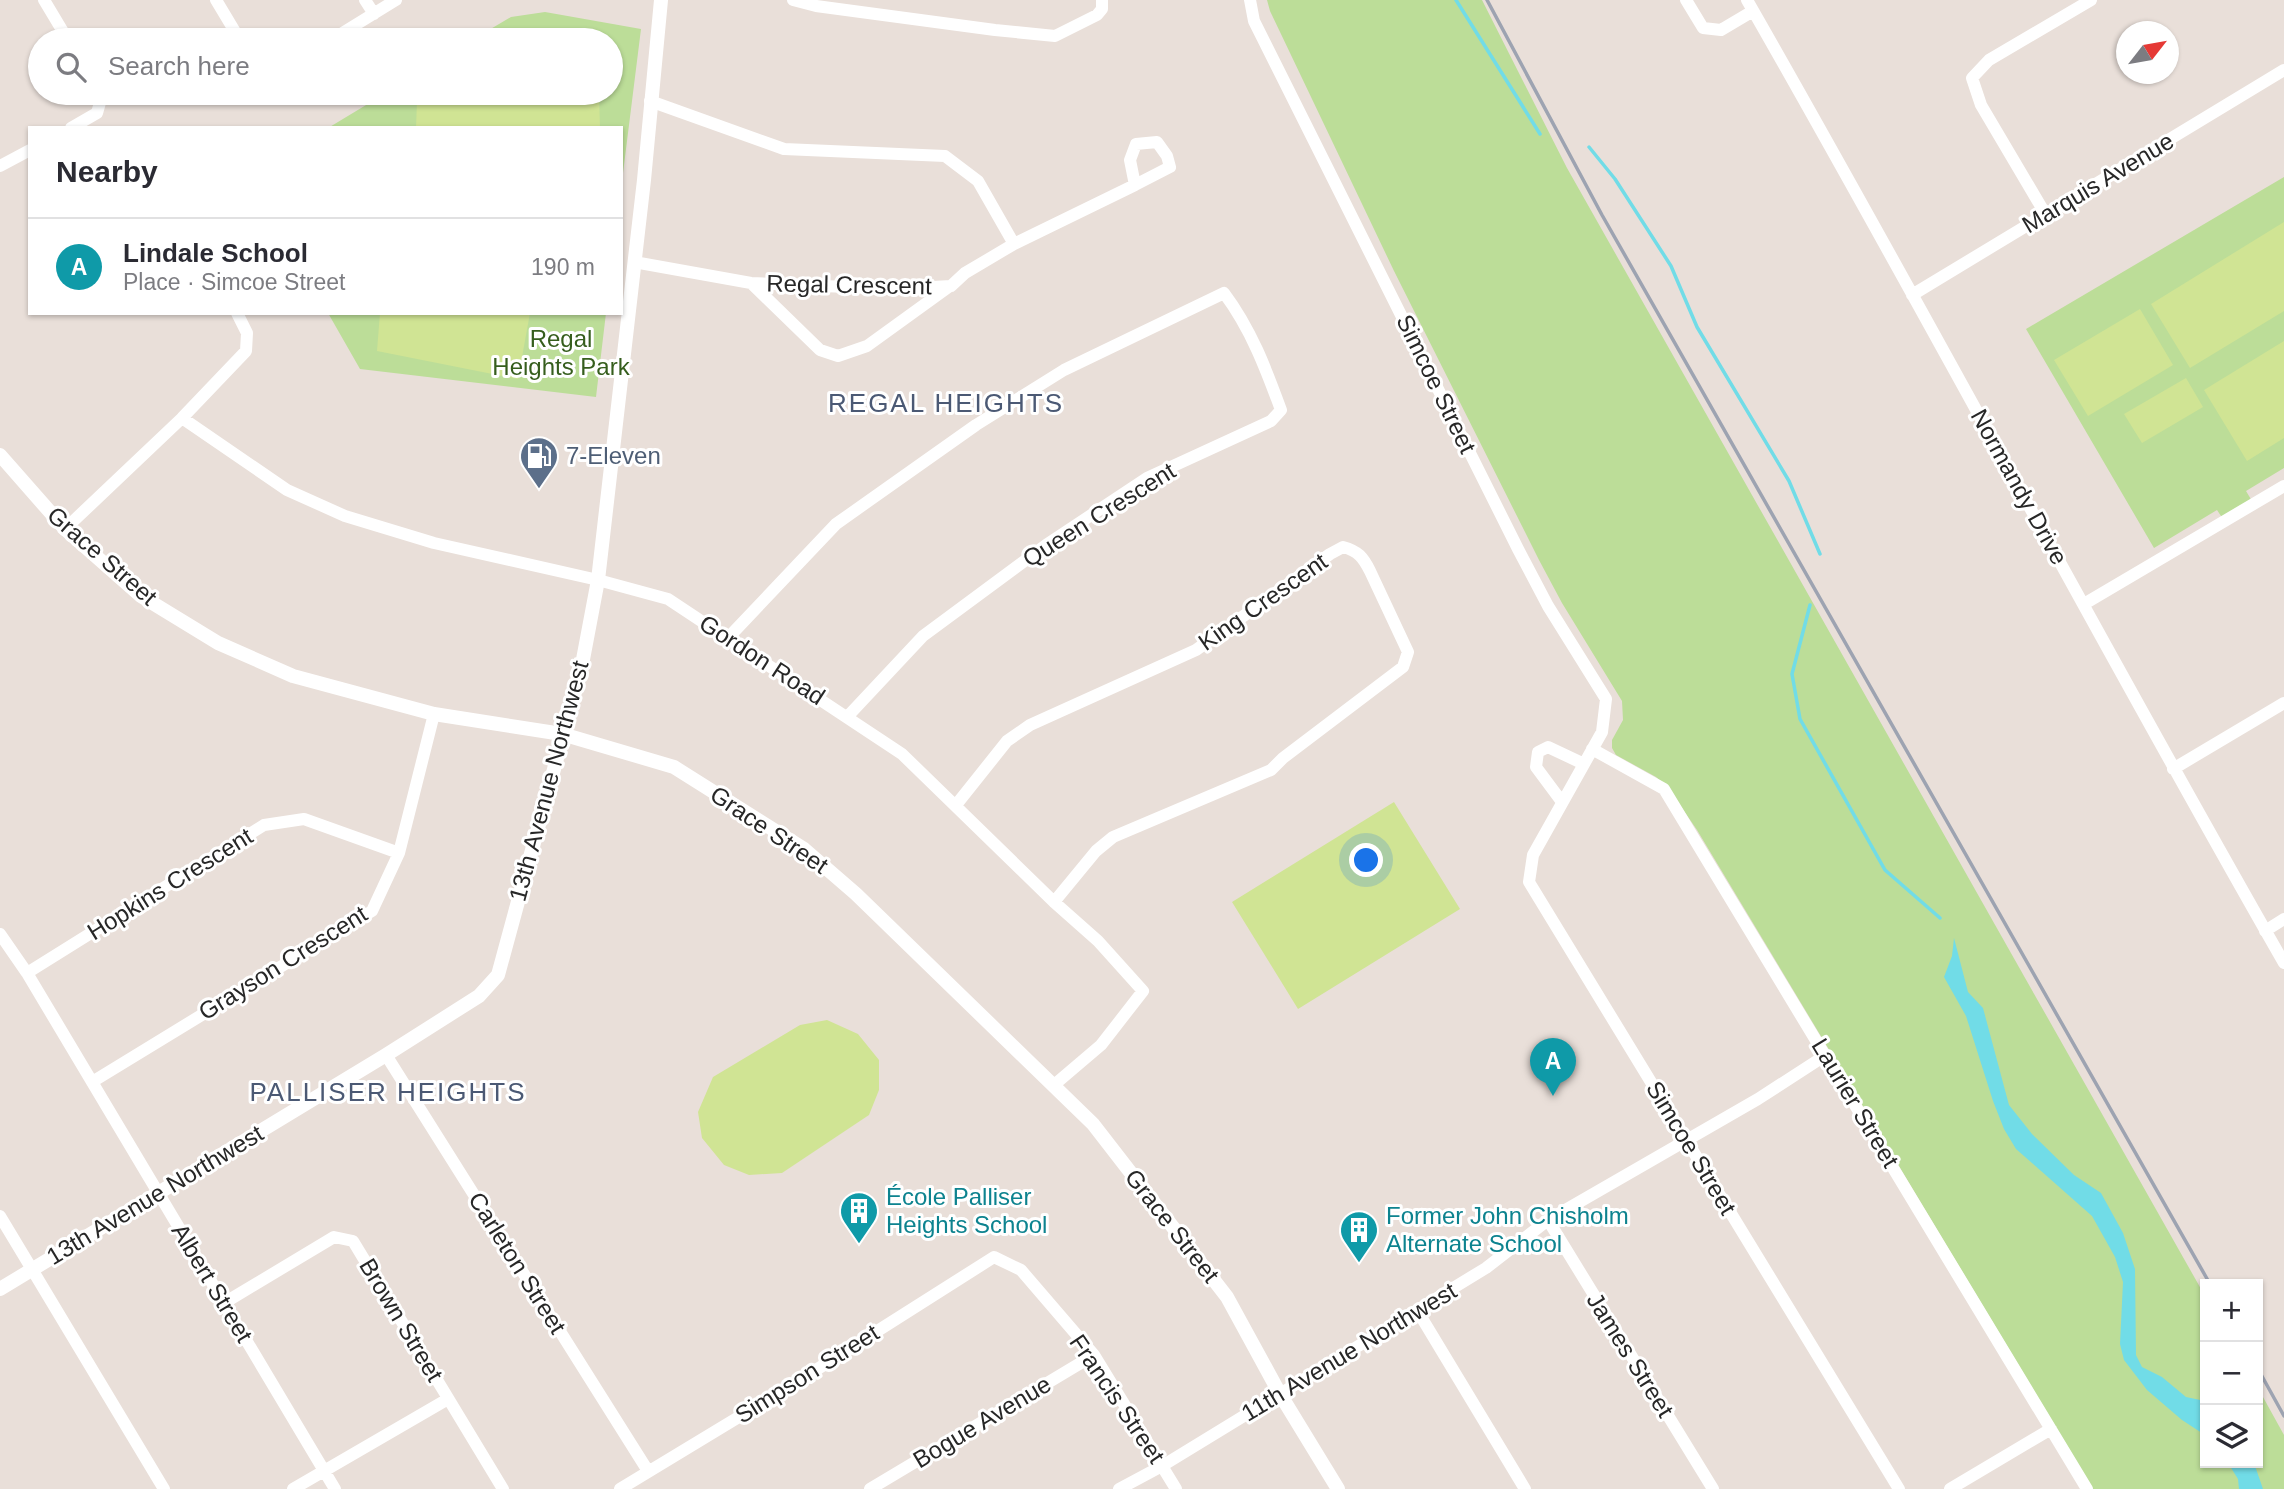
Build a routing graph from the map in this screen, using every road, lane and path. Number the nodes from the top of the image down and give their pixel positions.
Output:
1 (44, 0) edge
2 (216, 0) edge
3 (365, 0) edge
4 (396, 0) edge
5 (661, 0) edge
6 (793, 0) edge
7 (1102, 0) edge
8 (1250, 0) edge
9 (1686, 0) edge
10 (2091, 0) edge
11 (1750, 6) edge
12 (374, 14) junction
13 (61, 28) edge
14 (233, 28) edge
15 (351, 28) edge
16 (2284, 70) edge
17 (650, 100) junction
18 (99, 105) edge
19 (74, 126) edge
20 (28, 151) edge
21 (0, 166) edge
22 (1135, 185) dead end
23 (2046, 215) junction
24 (1014, 244) junction
25 (634, 261) junction
26 (751, 283) junction
27 (951, 285) junction
28 (1912, 295) junction
29 (238, 315) edge
30 (182, 418) junction
31 (0, 455) edge
32 (2284, 486) edge
33 (65, 529) junction
34 (598, 580) junction
35 (2084, 604) junction
36 (727, 639) junction
37 (2284, 703) edge
38 (435, 714) junction
39 (848, 716) junction
40 (562, 734) junction
41 (1592, 749) junction
42 (1584, 764) junction
43 (2173, 769) junction
44 (1563, 802) junction
45 (956, 805) junction
46 (398, 853) junction
47 (1054, 902) junction
48 (2284, 919) edge
49 (2265, 931) junction
50 (0, 934) edge
51 (2284, 963) edge
52 (27, 973) junction
53 (386, 1055) junction
54 (1826, 1055) junction
55 (92, 1082) junction
56 (1054, 1085) junction
57 (1686, 1139) junction
58 (159, 1194) junction
59 (0, 1216) edge
60 (1548, 1220) junction
61 (994, 1257) joint
62 (33, 1269) junction
63 (0, 1289) edge
64 (224, 1303) junction
65 (1417, 1310) junction
66 (1094, 1355) junction
67 (1280, 1394) junction
68 (448, 1399) junction
69 (2051, 1429) junction
70 (1162, 1466) junction
71 (324, 1471) junction
72 (648, 1471) junction
73 (164, 1489) edge
74 (293, 1489) edge
75 (335, 1489) edge
76 (503, 1489) edge
77 (620, 1489) edge
78 (870, 1489) edge
79 (1119, 1489) edge
80 (1176, 1489) edge
81 (1338, 1489) edge
82 (1525, 1489) edge
83 (1713, 1489) edge
84 (1899, 1489) edge
85 (1950, 1489) edge
86 (2087, 1489) edge

1 - 13 street
2 - 14 street
3 - 12 street
4 - 12 street
5 - 17 street, 13th Avenue Northwest
6 - 7 street
8 - 41 street, Simcoe Street
9 - 11 street, Normandy Drive
10 - 23 street
11 - 28 street, Normandy Drive
12 - 15 street
16 - 23 street, Marquis Avenue
17 - 24 street
17 - 25 street, 13th Avenue Northwest
18 - 19 street
20 - 21 street
22 - 24 street, Regal Crescent
23 - 28 street, Marquis Avenue
24 - 27 street, Regal Crescent
25 - 26 street, Regal Crescent
25 - 34 street, 13th Avenue Northwest
26 - 27 street, Regal Crescent
26 - 27 street
28 - 35 street, Normandy Drive
29 - 30 street
30 - 33 street
30 - 34 street, Gordon Road
31 - 33 street, Grace Street
32 - 35 street
33 - 38 street, Grace Street
34 - 36 street, Gordon Road
34 - 40 street, 13th Avenue Northwest
35 - 43 street, Normandy Drive
36 - 39 street, Gordon Road
36 - 39 street, Queen Crescent
37 - 43 street
38 - 40 street, Grace Street
38 - 46 street, Grayson Crescent
39 - 45 street, Gordon Road
40 - 53 street, 13th Avenue Northwest
40 - 56 street, Grace Street
41 - 42 street, Simcoe Street
41 - 54 street, Laurier Street
42 - 44 street, Simcoe Street
42 - 44 street
43 - 49 street, Normandy Drive
44 - 57 street, Simcoe Street
45 - 47 street, Gordon Road
45 - 47 street, King Crescent
46 - 52 street, Hopkins Crescent
46 - 55 street, Grayson Crescent
47 - 56 street, Gordon Road
48 - 49 street
49 - 51 street, Normandy Drive
50 - 52 street, Albert Street
52 - 55 street, Albert Street
53 - 58 street, 13th Avenue Northwest
53 - 72 street, Carleton Street
54 - 57 street, 11th Avenue Northwest
54 - 69 street, Laurier Street
55 - 58 street, Albert Street
56 - 67 street, Grace Street
57 - 60 street, 11th Avenue Northwest
57 - 84 street, Simcoe Street
58 - 62 street, 13th Avenue Northwest
58 - 64 street, Albert Street
59 - 62 street
60 - 65 street, 11th Avenue Northwest
60 - 83 street, James Street
61 - 66 street, Francis Street
61 - 72 street, Simpson Street
62 - 63 street, 13th Avenue Northwest
62 - 73 street
64 - 68 street, Brown Street
64 - 71 street, Albert Street
65 - 67 street, 11th Avenue Northwest
65 - 82 street
66 - 70 street, Francis Street
66 - 78 street, Bogue Avenue
67 - 70 street, 11th Avenue Northwest
67 - 81 street, Grace Street
68 - 71 street
68 - 76 street, Brown Street
69 - 85 street
69 - 86 street, Laurier Street
70 - 79 street, 11th Avenue Northwest
70 - 80 street, Francis Street
71 - 74 street
71 - 75 street, Albert Street
72 - 77 street, Simpson Street

